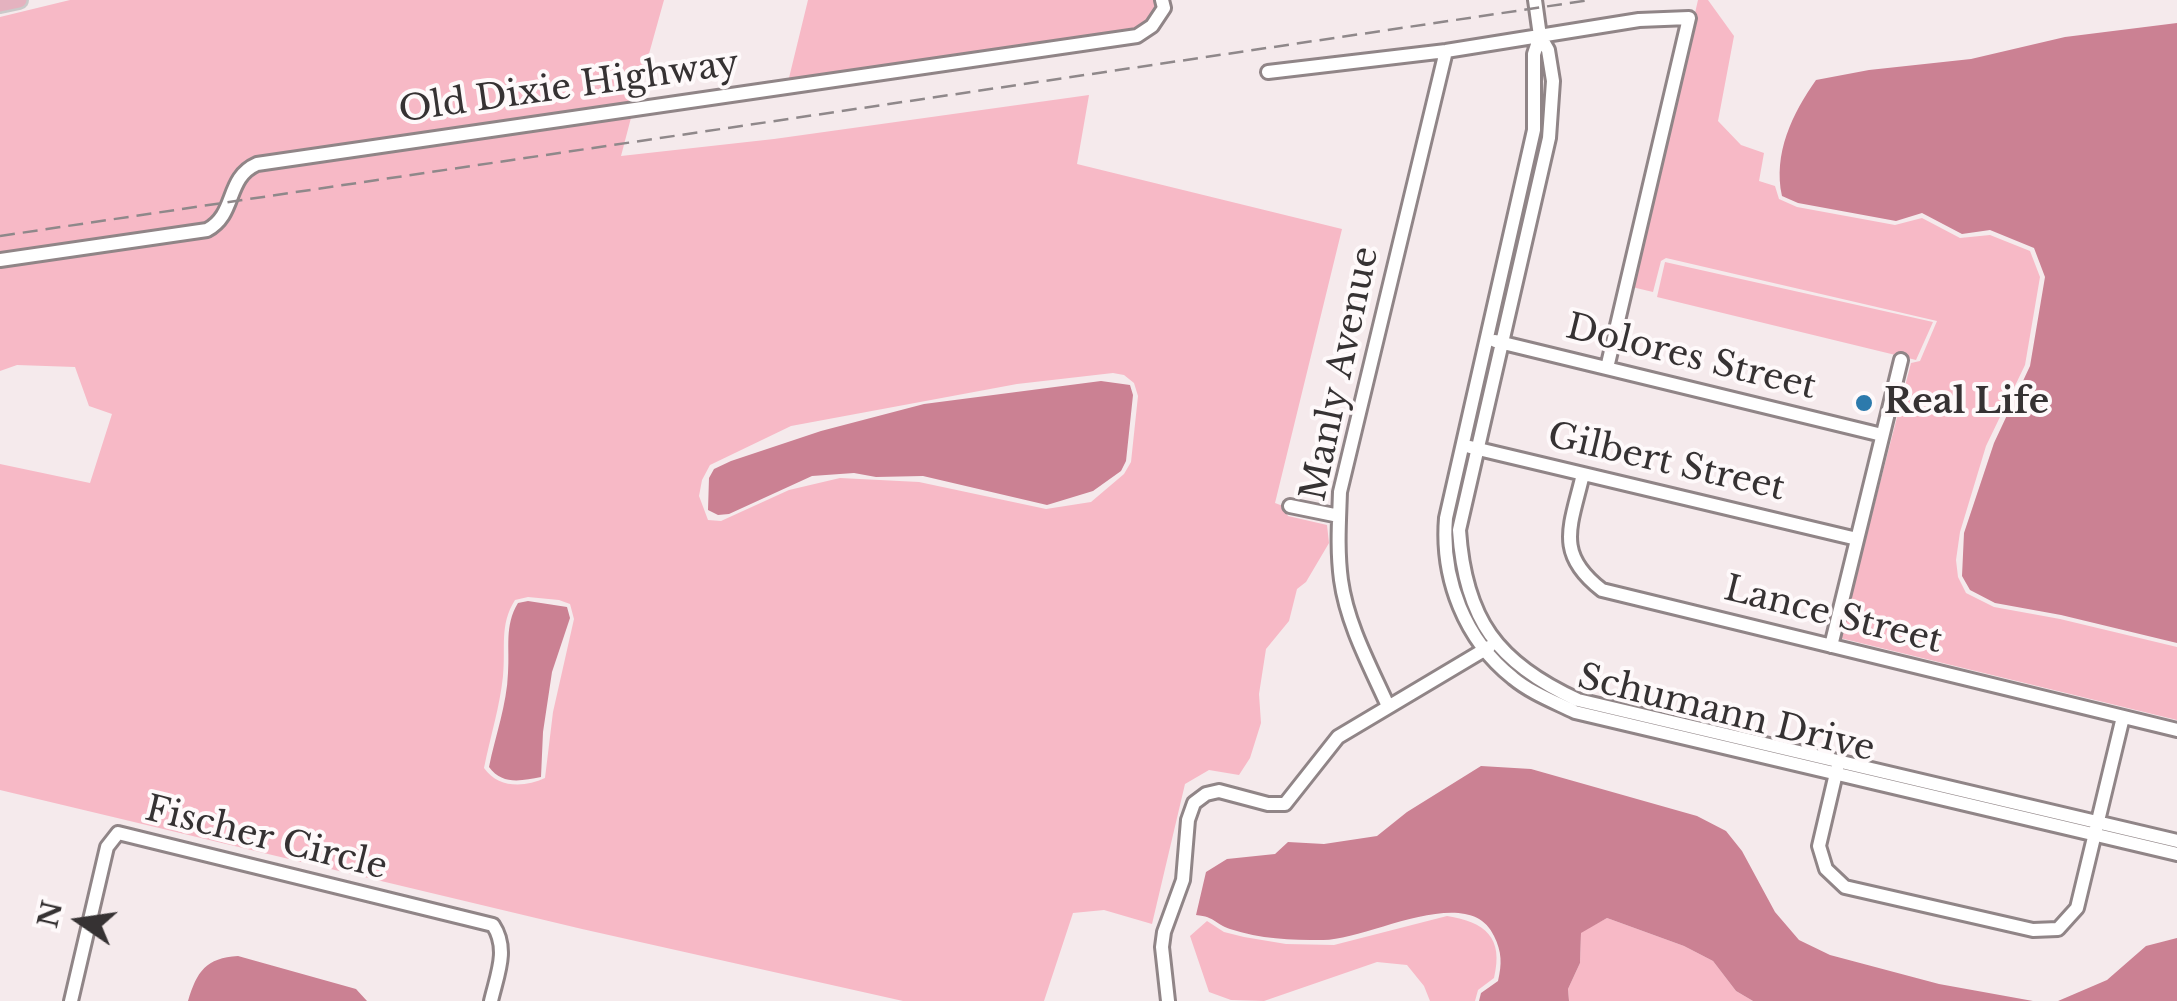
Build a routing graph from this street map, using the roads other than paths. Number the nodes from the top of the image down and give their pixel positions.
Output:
1 (19, 0) edge
2 (1162, 0) edge
3 (1535, 0) edge
4 (0, 4) edge
5 (1540, 36) junction
6 (1446, 51) junction
7 (1268, 72) dead end
8 (1533, 135) junction
9 (1550, 138) junction
10 (1510, 236) junction
11 (1526, 238) junction
12 (0, 260) edge
13 (1486, 339) junction
14 (1502, 343) junction
15 (1900, 360) dead end
16 (1607, 368) junction
17 (1882, 435) junction
18 (1462, 445) junction
19 (1476, 448) junction
20 (1583, 474) junction
21 (1290, 506) dead end
22 (1339, 516) junction
23 (1857, 539) junction
24 (1831, 646) junction
25 (1490, 647) junction
26 (1388, 706) junction
27 (2123, 716) junction
28 (2177, 730) edge
29 (1838, 766) junction
30 (2096, 828) junction
31 (2177, 842) edge
32 (2177, 854) edge
33 (1166, 997) edge
34 (70, 1001) edge
35 (492, 1001) edge

1 - 4 main road
2 - 12 street, Old Dixie Highway
3 - 5 street, Schumann Drive
5 - 6 street
5 - 8 street, Schumann Drive
5 - 9 street, Schumann Drive
5 - 16 street
6 - 7 street
6 - 22 street, Manly Avenue
8 - 9 street
8 - 10 street, Schumann Drive
9 - 11 street, Schumann Drive
10 - 11 street
10 - 13 street, Schumann Drive
11 - 14 street, Schumann Drive
13 - 14 street, Dolores Street
13 - 18 street, Schumann Drive
14 - 16 street, Dolores Street
14 - 19 street, Schumann Drive
15 - 17 street
16 - 17 street, Dolores Street
17 - 23 street
18 - 19 street, Gilbert Street
18 - 25 street, Schumann Drive
19 - 20 street, Gilbert Street
19 - 25 street, Schumann Drive
20 - 23 street, Gilbert Street
20 - 24 street, Lance Street
21 - 22 street
22 - 26 street, Manly Avenue
23 - 24 street
24 - 27 street, Lance Street
25 - 26 street
25 - 29 street, Schumann Drive
26 - 33 street
27 - 28 street, Lance Street
27 - 30 street
29 - 30 street, Schumann Drive
29 - 30 street
30 - 31 street, Schumann Drive
30 - 32 street, Schumann Drive
34 - 35 street, Fischer Circle

